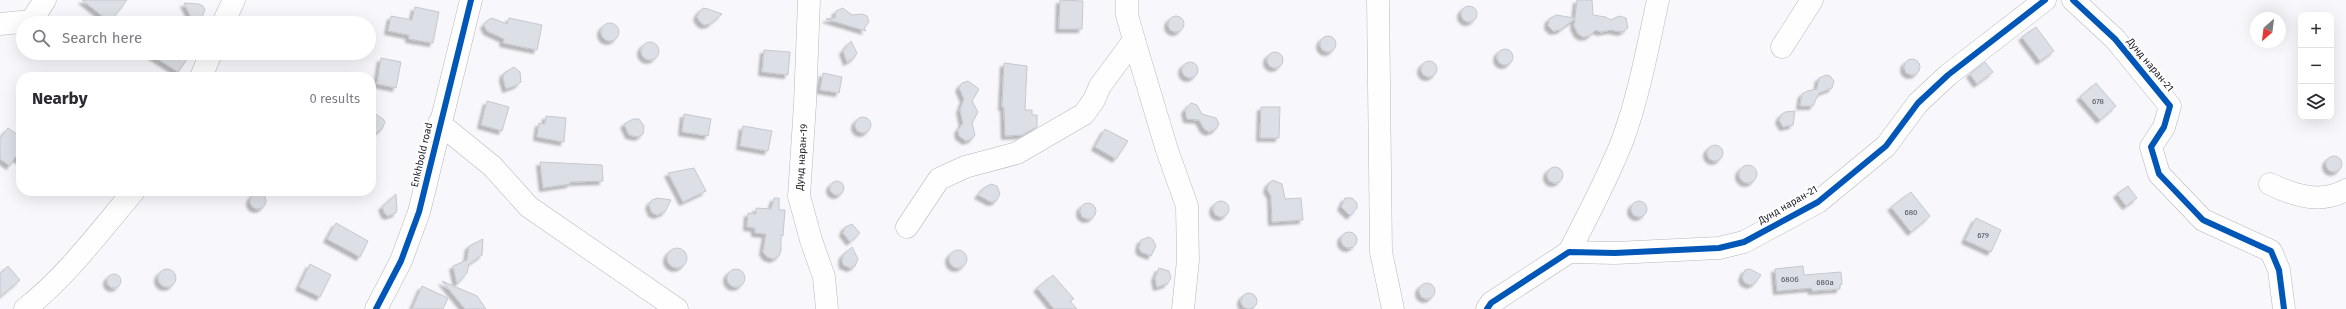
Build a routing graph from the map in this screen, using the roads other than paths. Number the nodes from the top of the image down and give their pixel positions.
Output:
1 (45, 0) edge
2 (234, 0) edge
3 (471, 0) edge
4 (809, 0) edge
5 (1127, 0) edge
6 (1378, 0) edge
7 (1658, 0) edge
8 (1812, 0) edge
9 (2045, 0) edge
10 (2073, 0) edge
11 (34, 16) edge
12 (226, 16) edge
13 (16, 22) edge
14 (0, 24) edge
15 (1134, 40) junction
16 (1782, 47) dead end
17 (208, 60) edge
18 (203, 72) edge
19 (439, 123) junction
20 (2270, 184) dead end
21 (2346, 190) edge
22 (130, 196) edge
23 (907, 227) dead end
24 (1569, 252) junction
25 (1490, 307) edge
26 (25, 309) edge
27 (376, 309) edge
28 (677, 309) edge
29 (827, 309) edge
30 (1183, 309) edge
31 (1393, 309) edge
32 (2284, 309) edge

1 - 11 street
2 - 12 street
3 - 19 street, Enkhbold road
4 - 29 street, Дунд наран-19
5 - 15 street
6 - 31 street
7 - 24 street
8 - 16 street
9 - 24 street, Дунд наран-21
10 - 32 street, Дунд наран-21
13 - 14 street
15 - 23 street
15 - 30 street
17 - 18 street
19 - 27 street, Enkhbold road
19 - 28 street
20 - 21 street
22 - 26 street
24 - 25 street

